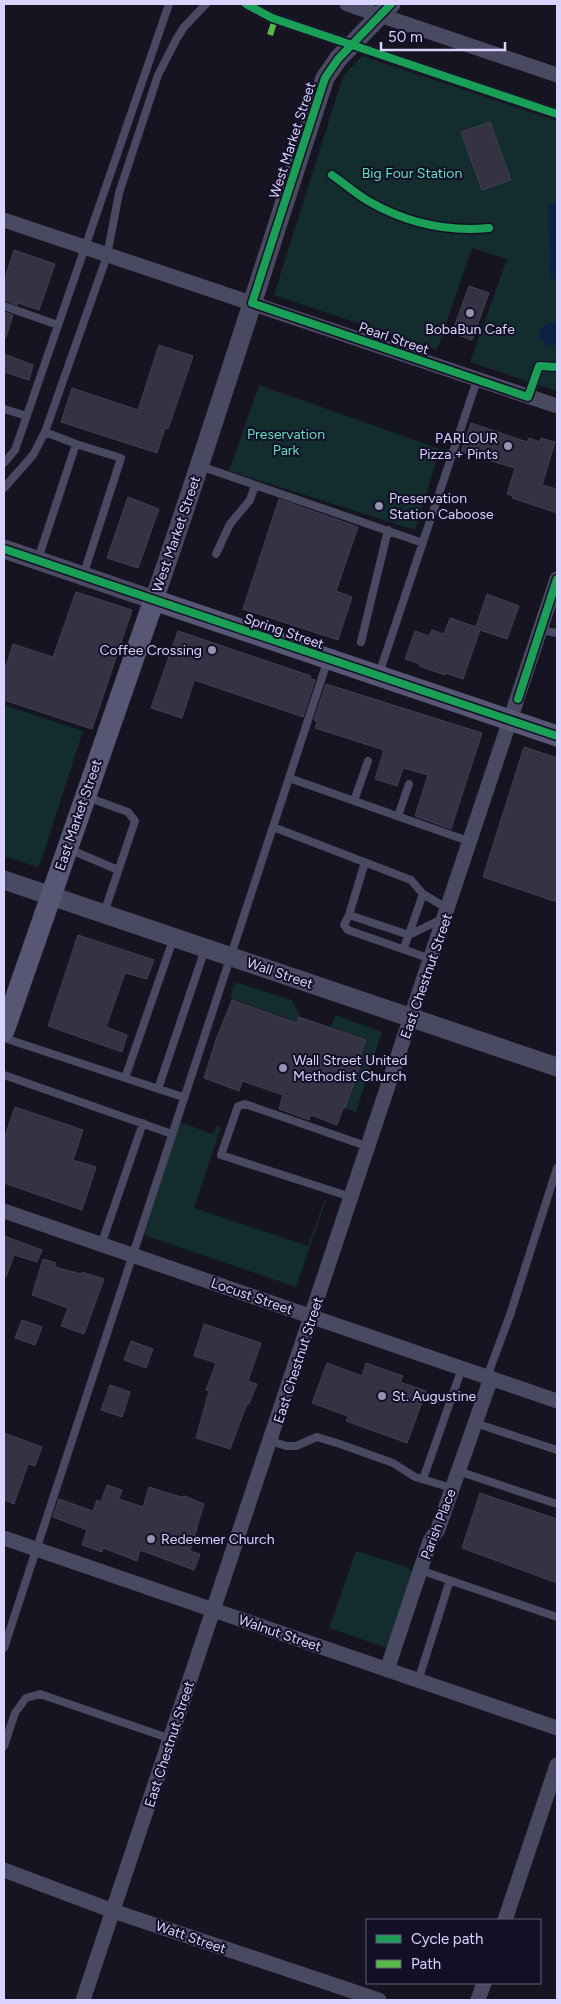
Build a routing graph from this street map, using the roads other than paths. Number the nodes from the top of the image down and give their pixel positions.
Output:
1 (169, 4) edge
2 (206, 4) edge
3 (246, 4) edge
4 (347, 4) edge
5 (385, 9) edge
6 (557, 75) edge
7 (557, 114) edge
8 (4, 220) edge
9 (84, 248) junction
10 (107, 256) junction
11 (252, 303) junction
12 (4, 306) edge
13 (58, 325) junction
14 (557, 367) edge
15 (477, 380) junction
16 (528, 397) junction
17 (557, 406) edge
18 (4, 408) edge
19 (26, 416) junction
20 (45, 432) junction
21 (76, 444) junction
22 (4, 463) edge
23 (200, 466) junction
24 (255, 485) junction
25 (4, 488) edge
26 (388, 530) junction
27 (423, 543) junction
28 (4, 549) edge
29 (216, 554) dead end
30 (38, 561) junction
31 (83, 576) junction
32 (556, 585) edge
33 (154, 600) junction
34 (540, 630) junction
35 (557, 633) edge
36 (362, 642) dead end
37 (328, 659) junction
38 (378, 676) junction
39 (511, 720) junction
40 (557, 736) edge
41 (368, 761) dead end
42 (289, 778) junction
43 (409, 784) dead end
44 (85, 797) junction
45 (354, 801) junction
46 (398, 816) junction
47 (273, 827) junction
48 (471, 842) junction
49 (67, 848) junction
50 (365, 862) junction
51 (118, 870) junction
52 (4, 880) edge
53 (423, 894) junction
54 (50, 896) junction
55 (104, 913) junction
56 (447, 913) junction
57 (349, 915) junction
58 (409, 935) junction
59 (174, 937) junction
60 (205, 948) junction
61 (404, 948) junction
62 (231, 956) junction
63 (431, 959) junction
64 (411, 1017) junction
65 (4, 1031) edge
66 (4, 1038) edge
67 (557, 1066) edge
68 (4, 1075) edge
69 (125, 1078) junction
70 (158, 1089) junction
71 (184, 1098) junction
72 (143, 1124) junction
73 (172, 1134) junction
74 (369, 1148) junction
75 (557, 1168) edge
76 (351, 1198) junction
77 (4, 1211) edge
78 (102, 1244) junction
79 (132, 1255) junction
80 (312, 1317) junction
81 (462, 1368) junction
82 (489, 1378) junction
83 (557, 1401) edge
84 (475, 1423) junction
85 (271, 1441) junction
86 (557, 1450) edge
87 (458, 1471) junction
88 (423, 1479) junction
89 (452, 1488) junction
90 (557, 1504) edge
91 (4, 1538) edge
92 (36, 1549) junction
93 (420, 1570) junction
94 (450, 1580) junction
95 (214, 1610) junction
96 (557, 1617) edge
97 (4, 1648) edge
98 (387, 1670) junction
99 (418, 1681) junction
100 (557, 1728) edge
101 (171, 1739) junction
102 (4, 1746) edge
103 (557, 1765) edge
104 (4, 1870) edge
105 (113, 1910) junction
106 (505, 1919) edge
107 (484, 1984) edge
108 (83, 2000) edge
109 (380, 2000) edge
110 (478, 2000) edge

1 - 9 lane
2 - 10 lane
3 - 7 street, bridge
4 - 5 street
5 - 6 street
5 - 11 street, West Market Street
8 - 9 street, Pearl Street
9 - 10 street, Pearl Street
9 - 13 lane
10 - 11 street, Pearl Street
10 - 20 lane
11 - 15 street, Pearl Street
11 - 23 street, West Market Street
12 - 13 lane
13 - 19 lane
14 - 16 street
15 - 16 street, Pearl Street
15 - 27 lane
16 - 17 street, Pearl Street
18 - 19 lane
19 - 22 lane
20 - 21 lane
20 - 25 lane
21 - 30 lane
21 - 31 lane
23 - 24 lane
23 - 33 street, West Market Street
24 - 26 lane
24 - 29 lane
26 - 27 lane
26 - 36 lane
27 - 38 lane
28 - 30 street, Spring Street
30 - 31 street, Spring Street
31 - 33 street, Spring Street
32 - 34 street, East Chestnut Street
33 - 37 main road, Spring Street
33 - 44 main road, East Market Street
34 - 35 lane
34 - 39 street, East Chestnut Street
37 - 38 main road, Spring Street
37 - 42 lane
38 - 39 main road, Spring Street
39 - 40 main road, Spring Street
39 - 48 street, East Chestnut Street
41 - 45 lane
42 - 45 lane
42 - 47 lane
43 - 46 lane
44 - 49 main road, East Market Street
44 - 51 lane
45 - 46 lane
46 - 48 lane
47 - 50 lane
47 - 62 lane
48 - 56 street, East Chestnut Street
49 - 51 lane
49 - 54 main road, East Market Street
50 - 53 lane
50 - 57 lane
51 - 55 lane
52 - 54 street, Wall Street
53 - 56 lane
53 - 58 lane
54 - 55 street, Wall Street
54 - 65 main road, East Market Street
55 - 59 street, Wall Street
56 - 58 lane
56 - 63 street, East Chestnut Street
57 - 58 lane
57 - 61 lane
58 - 61 lane
59 - 60 street, Wall Street
59 - 69 lane
60 - 62 street, Wall Street
60 - 70 lane
61 - 63 lane
62 - 64 street, Wall Street
62 - 71 lane
63 - 64 street, East Chestnut Street
64 - 67 street, Wall Street
64 - 74 street, East Chestnut Street
66 - 69 lane
68 - 72 lane
69 - 70 lane
70 - 71 lane
71 - 73 lane
72 - 73 lane
72 - 78 lane
73 - 79 lane
74 - 76 street, East Chestnut Street
74 - 76 lane
75 - 82 lane
76 - 80 street, East Chestnut Street
77 - 78 street, Locust Street
78 - 79 street, Locust Street
79 - 80 street, Locust Street
79 - 92 lane
80 - 81 street, Locust Street
80 - 85 street, East Chestnut Street
81 - 82 street, Locust Street
81 - 88 lane
82 - 83 street, Locust Street
82 - 84 street, Parish Place
84 - 86 lane
84 - 87 street, Parish Place
85 - 88 lane
85 - 95 street, East Chestnut Street
87 - 89 street, Parish Place
87 - 90 lane
88 - 89 lane
89 - 93 street, Parish Place
91 - 92 street, Walnut Street
92 - 95 street, Walnut Street
92 - 97 lane
93 - 94 lane
93 - 98 street, Parish Place
94 - 96 lane
94 - 99 lane
95 - 98 street, Walnut Street
95 - 101 street, East Chestnut Street
98 - 99 street, Walnut Street
99 - 100 street, Walnut Street
101 - 102 lane
101 - 105 street, East Chestnut Street
103 - 106 street
104 - 105 street, Watt Street
105 - 108 street, East Chestnut Street
105 - 109 street, Watt Street
107 - 110 street

